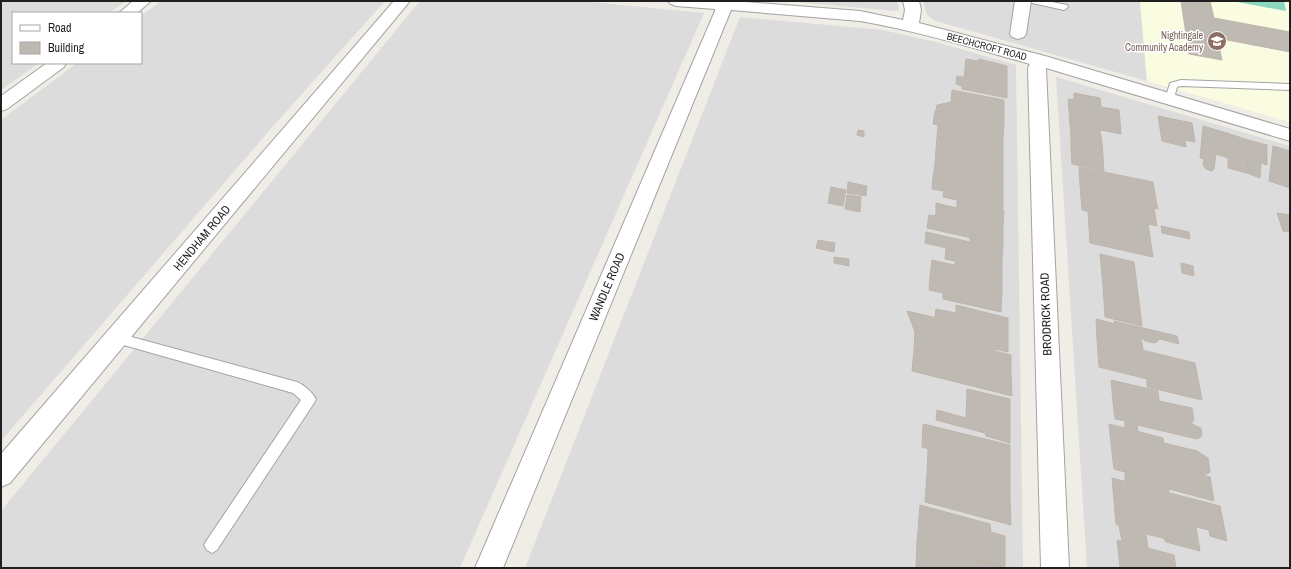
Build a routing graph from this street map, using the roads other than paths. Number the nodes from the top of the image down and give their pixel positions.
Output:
1 (143, 1) edge
2 (402, 1) edge
3 (676, 1) edge
4 (911, 1) edge
5 (1023, 1) edge
6 (1035, 1) edge
7 (723, 6) junction
8 (1064, 7) dead end
9 (127, 12) edge
10 (910, 26) junction
11 (1018, 34) dead end
12 (1039, 60) junction
13 (57, 64) edge
14 (1290, 87) edge
15 (1170, 100) junction
16 (1, 105) edge
17 (1290, 135) edge
18 (117, 338) junction
19 (1, 474) edge
20 (212, 545) dead end
21 (489, 568) edge
22 (1055, 568) edge

1 - 9 street
2 - 18 street, HENDHAM ROAD
3 - 7 street, BEECHCROFT ROAD
4 - 10 street
5 - 11 street
6 - 8 lane
7 - 10 street, BEECHCROFT ROAD
7 - 21 street, WANDLE ROAD
10 - 12 street, BEECHCROFT ROAD
12 - 15 street, BEECHCROFT ROAD
12 - 22 street, BRODRICK ROAD
13 - 16 street
14 - 15 lane
15 - 17 street, BEECHCROFT ROAD
18 - 19 street, HENDHAM ROAD
18 - 20 lane

